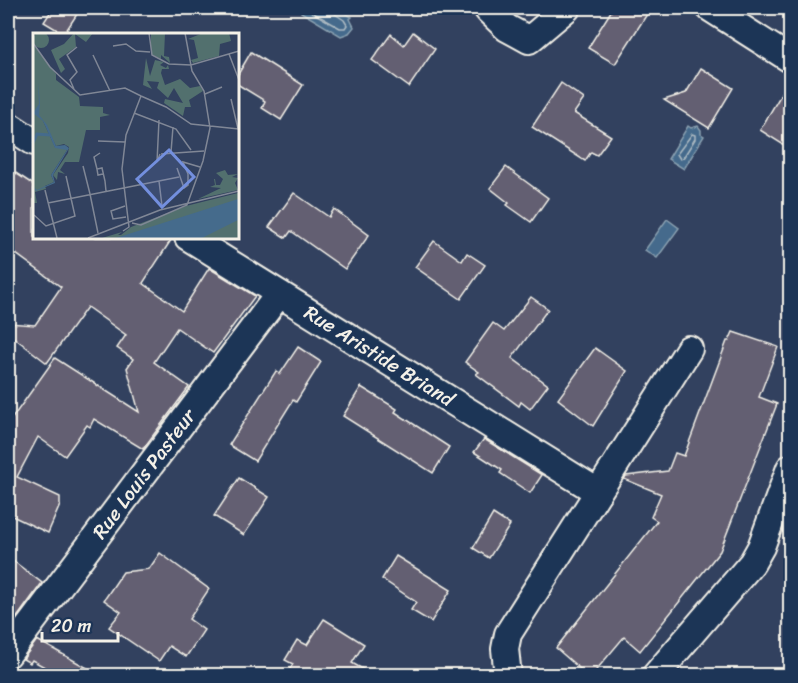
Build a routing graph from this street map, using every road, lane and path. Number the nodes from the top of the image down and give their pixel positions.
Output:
1 (490, 8) edge
2 (567, 8) edge
3 (710, 8) edge
4 (790, 59) edge
5 (8, 125) edge
6 (33, 141) edge
7 (190, 238) edge
8 (279, 294) junction
9 (689, 349) dead end
10 (790, 468) edge
11 (598, 492) junction
12 (8, 654) edge
13 (508, 675) edge
14 (655, 675) edge

1 - 2 street
3 - 4 street
5 - 6 street
7 - 8 street, Rue Aristide Briand
8 - 11 street, Rue Aristide Briand
8 - 12 street, Rue Louis Pasteur
9 - 11 street
10 - 14 street
11 - 13 street

